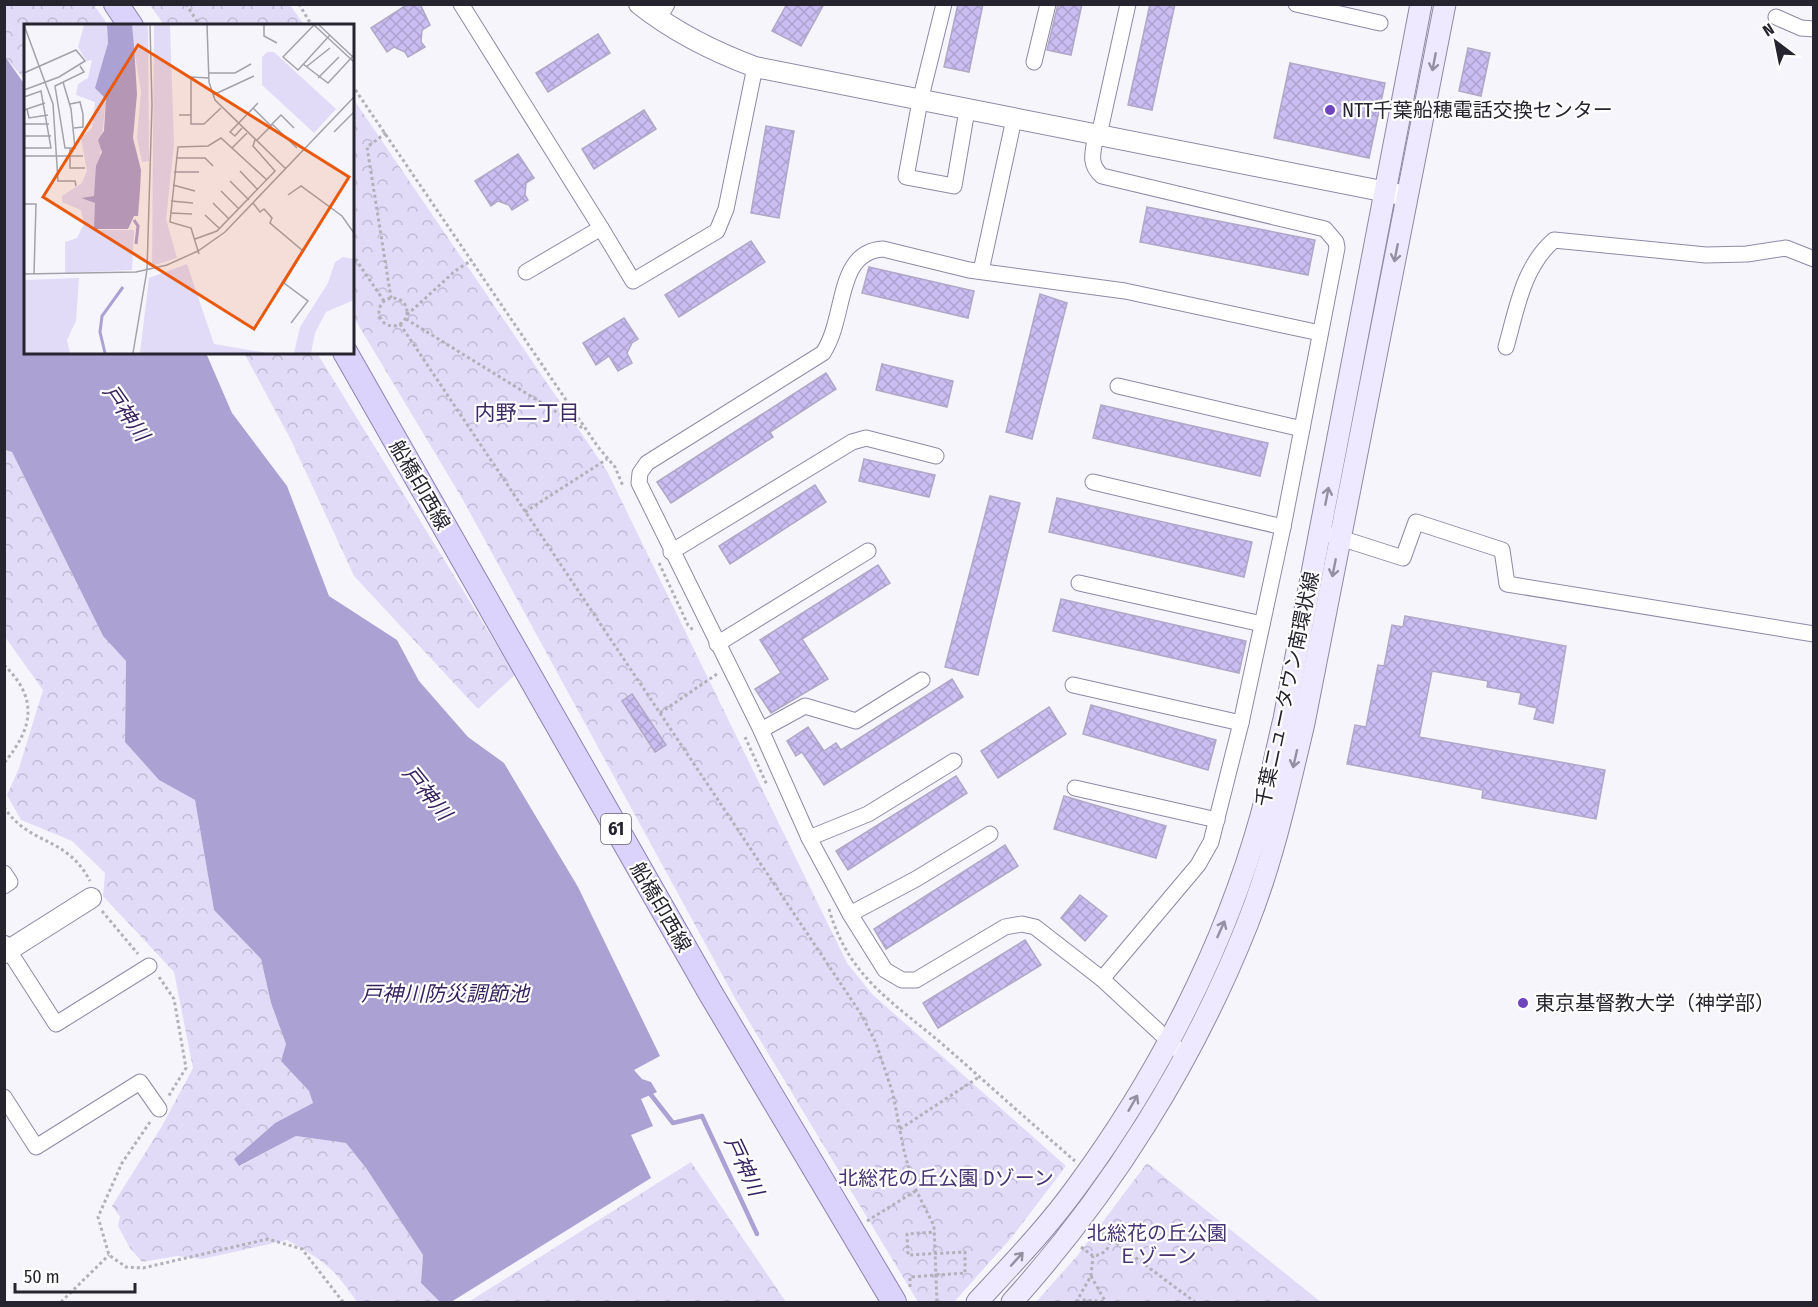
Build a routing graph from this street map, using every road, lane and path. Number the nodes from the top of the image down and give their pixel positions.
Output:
1 (117, 4) edge
2 (186, 4) edge
3 (298, 4) edge
4 (461, 4) edge
5 (639, 4) edge
6 (944, 4) edge
7 (1048, 4) edge
8 (1128, 4) edge
9 (1296, 4) edge
10 (1421, 4) edge
11 (1445, 4) edge
12 (662, 12) edge
13 (1776, 17) dead end
14 (1380, 23) dead end
15 (130, 24) edge
16 (199, 24) edge
17 (311, 24) edge
18 (1814, 29) edge
19 (1034, 62) dead end
20 (754, 67) junction
21 (920, 100) junction
22 (967, 110) junction
23 (1014, 119) junction
24 (386, 134) dead end
25 (1097, 135) junction
26 (1385, 192) junction
27 (1407, 196) junction
28 (601, 228) junction
29 (354, 257) edge
30 (1814, 259) edge
31 (472, 260) dead end
32 (981, 271) junction
33 (526, 272) dead end
34 (391, 298) junction
35 (384, 301) junction
36 (406, 317) junction
37 (400, 324) junction
38 (1320, 333) junction
39 (1506, 347) dead end
40 (346, 354) edge
41 (1118, 386) dead end
42 (586, 429) dead end
43 (1302, 429) junction
44 (936, 456) dead end
45 (607, 459) dead end
46 (1093, 483) dead end
47 (525, 512) junction
48 (1283, 527) junction
49 (1320, 531) junction
50 (1340, 537) junction
51 (868, 551) dead end
52 (671, 552) junction
53 (1079, 583) dead end
54 (1262, 624) junction
55 (1814, 634) edge
56 (717, 644) junction
57 (4, 665) edge
58 (717, 674) dead end
59 (922, 680) dead end
60 (1073, 685) dead end
61 (660, 712) junction
62 (1241, 723) junction
63 (761, 730) junction
64 (954, 761) dead end
65 (4, 763) edge
66 (1075, 788) dead end
67 (4, 807) edge
68 (1216, 820) junction
69 (990, 834) dead end
70 (809, 838) junction
71 (4, 873) edge
72 (4, 886) edge
73 (91, 890) junction
74 (850, 914) junction
75 (6, 949) edge
76 (149, 966) junction
77 (1102, 979) junction
78 (1169, 1041) junction
79 (1186, 1057) junction
80 (979, 1077) dead end
81 (4, 1097) edge
82 (159, 1110) junction
83 (900, 1129) junction
84 (917, 1190) junction
85 (865, 1222) dead end
86 (1093, 1226) dead end
87 (935, 1232) junction
88 (1110, 1239) junction
89 (1080, 1243) dead end
90 (937, 1254) junction
91 (109, 1255) junction
92 (1093, 1256) junction
93 (938, 1275) junction
94 (1091, 1276) junction
95 (900, 1297) edge
96 (61, 1302) edge
97 (343, 1302) edge
98 (937, 1302) edge
99 (977, 1302) edge
100 (1012, 1302) edge
101 (1076, 1302) edge
102 (1106, 1302) edge
103 (1195, 1302) edge

1 - 15 main road
2 - 16 path
3 - 17 path
4 - 28 street
5 - 12 street
6 - 21 street
7 - 19 street
8 - 25 street
9 - 14 street
10 - 26 main road, 千葉ニュータウン南環状線
11 -> 27 main road, 千葉ニュータウン南環状線
12 - 20 street
13 - 18 street
20 - 21 street
20 - 28 street
21 - 22 street
21 - 22 street
22 - 23 street
23 - 25 street
23 - 32 street
24 - 34 path
25 - 26 street
25 - 38 street
26 - 27 street
49 -> 26 main road, 千葉ニュータウン南環状線
27 -> 50 main road, 千葉ニュータウン南環状線
28 - 33 street
29 - 35 path
30 - 39 street
31 - 36 path
32 - 38 street
32 - 52 street
34 - 35 path
34 - 36 path
35 - 37 path
36 - 37 path
36 - 42 path
37 - 47 path
38 - 43 street
40 - 95 main road, 船橋印西線 / 61
41 - 43 street
43 - 48 street
44 - 52 street
45 - 47 path
46 - 48 street
47 - 61 path
48 - 54 street
49 - 50 street
78 -> 49 main road, 千葉ニュータウン南環状線
50 - 55 street
50 -> 79 main road, 千葉ニュータウン南環状線
51 - 56 street
52 - 56 street
53 - 54 street
54 - 62 street
56 - 63 street
57 - 65 path
58 - 61 path
59 - 63 street
60 - 62 street
61 - 83 path
62 - 68 street
63 - 70 street
64 - 70 street
66 - 68 street
67 - 73 path
68 - 77 street
69 - 74 street
70 - 74 street
71 - 72 street
73 - 75 street
73 - 76 path
74 - 77 street
75 - 76 street
76 - 82 path
77 - 78 street
78 - 79 street
99 -> 78 main road, 千葉ニュータウン南環状線
79 - 100 main road, 千葉ニュータウン南環状線
80 - 83 path
81 - 82 street
82 - 91 path
83 - 84 path
84 - 85 path
84 - 87 path
86 - 88 path
87 - 90 path
87 - 90 path
88 - 92 path
88 - 103 path
89 - 92 path
90 - 93 path
90 - 93 path
91 - 96 path
91 - 97 path
92 - 94 path
93 - 95 path
93 - 98 path
94 - 101 path
94 - 102 path
101 - 102 path

